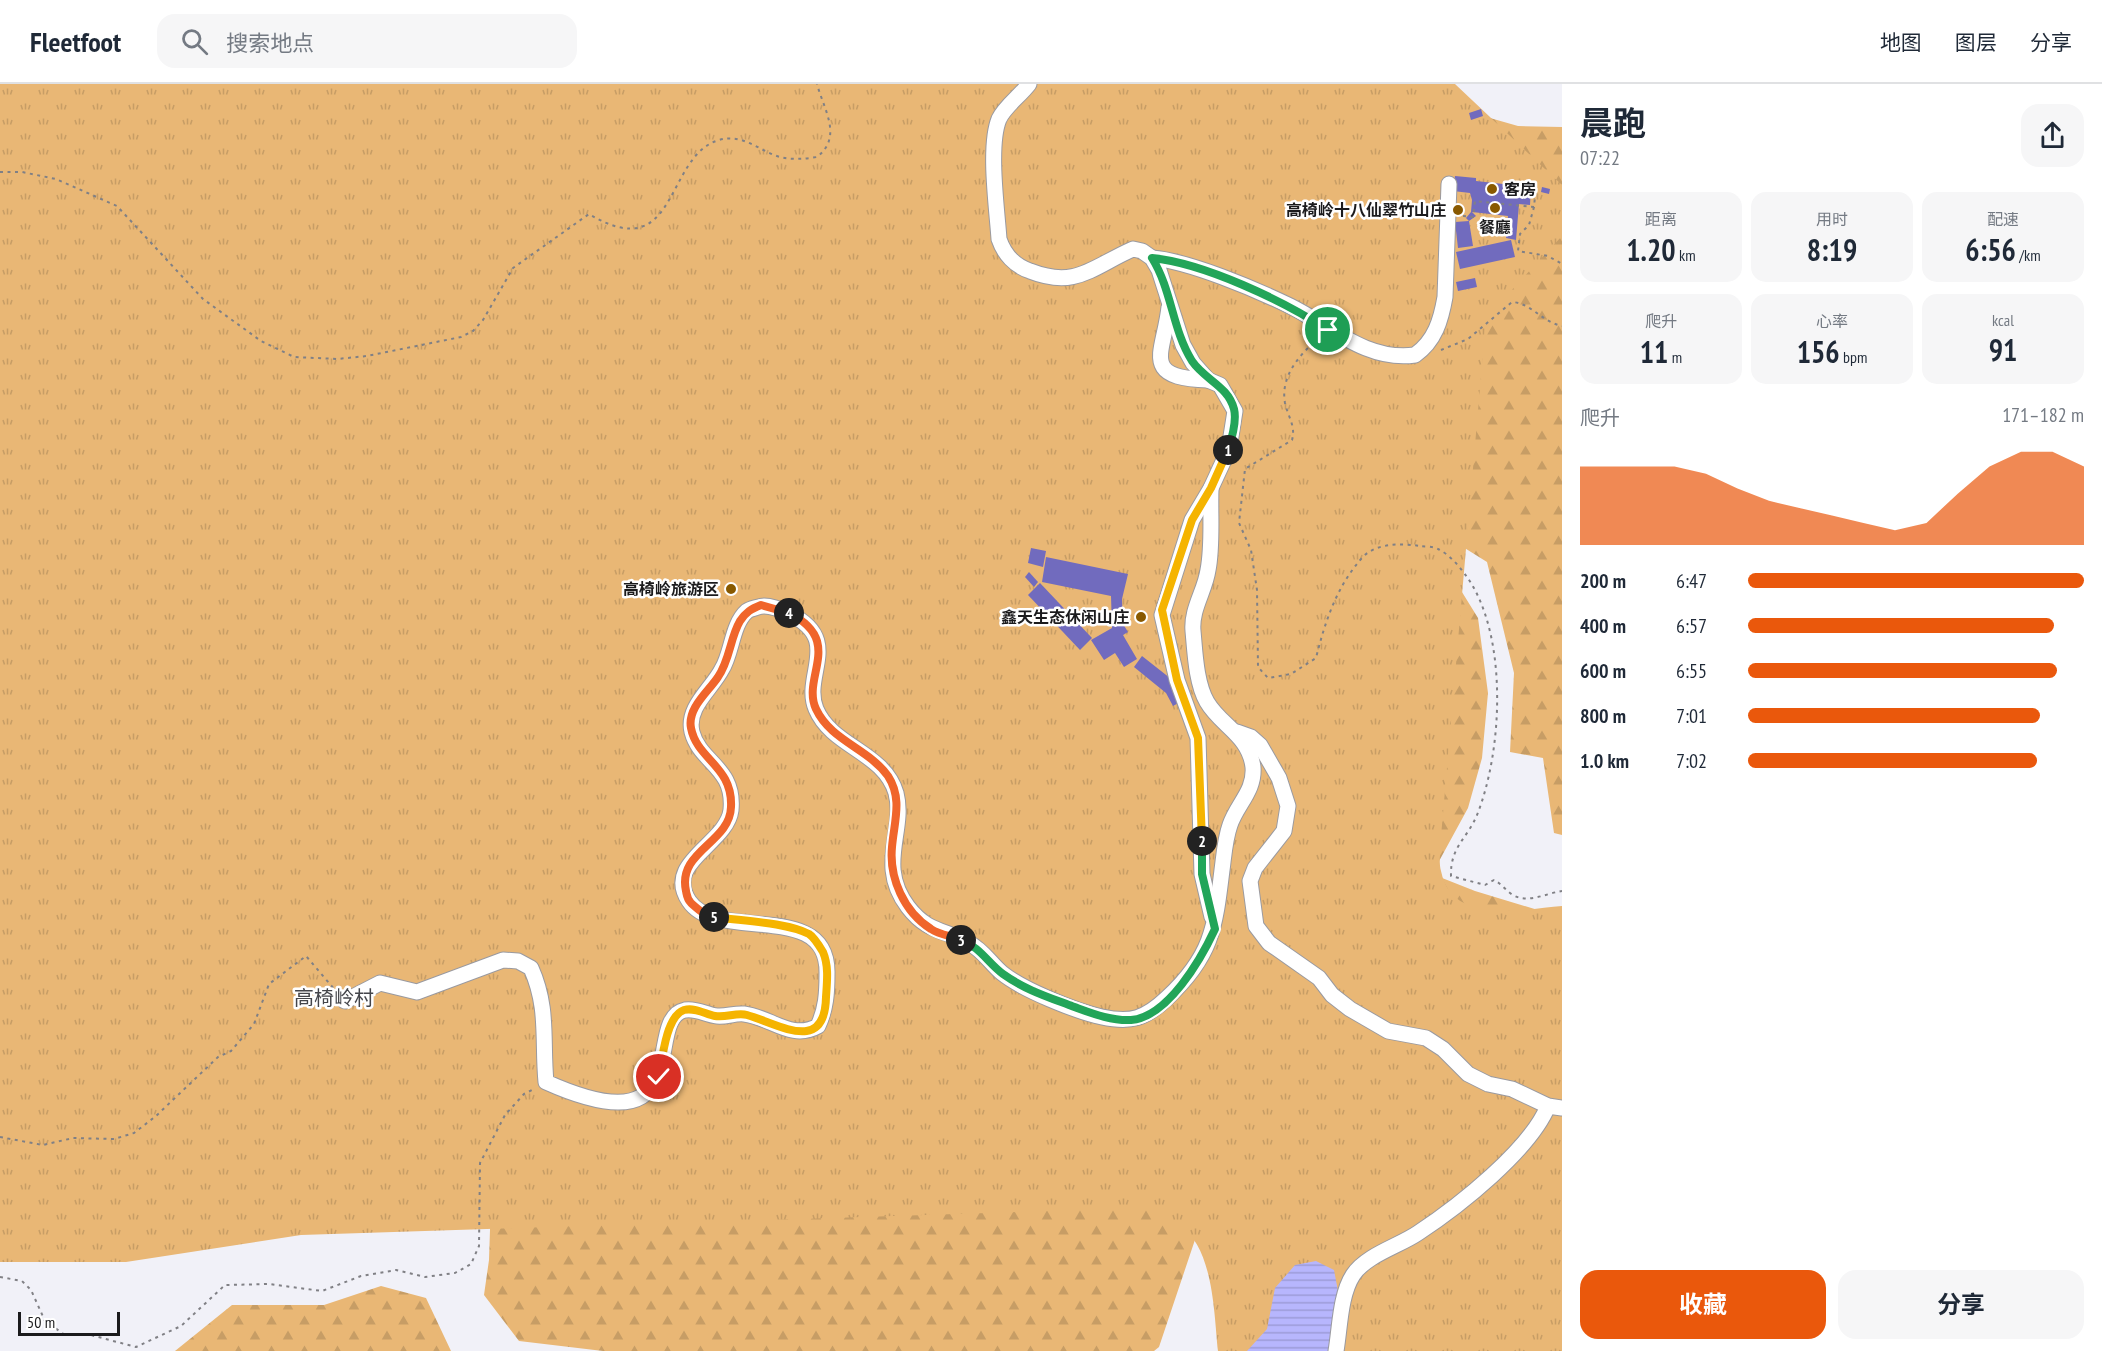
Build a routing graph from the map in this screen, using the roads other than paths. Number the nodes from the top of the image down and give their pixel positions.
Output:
1 (1029, 84) edge
2 (1449, 184) dead end
3 (1152, 258) junction
4 (1170, 298) junction
5 (1208, 380) junction
6 (1211, 488) junction
7 (1237, 732) junction
8 (1215, 929) junction
9 (345, 1001) road end
10 (1555, 1107) edge
11 (1336, 1351) edge

1 - 3 street
2 - 3 street
3 - 4 street
4 - 5 street
4 - 5 street
5 - 6 street
6 - 7 street
6 - 8 street
7 - 8 street
7 - 10 street
8 - 9 street
10 - 11 street

